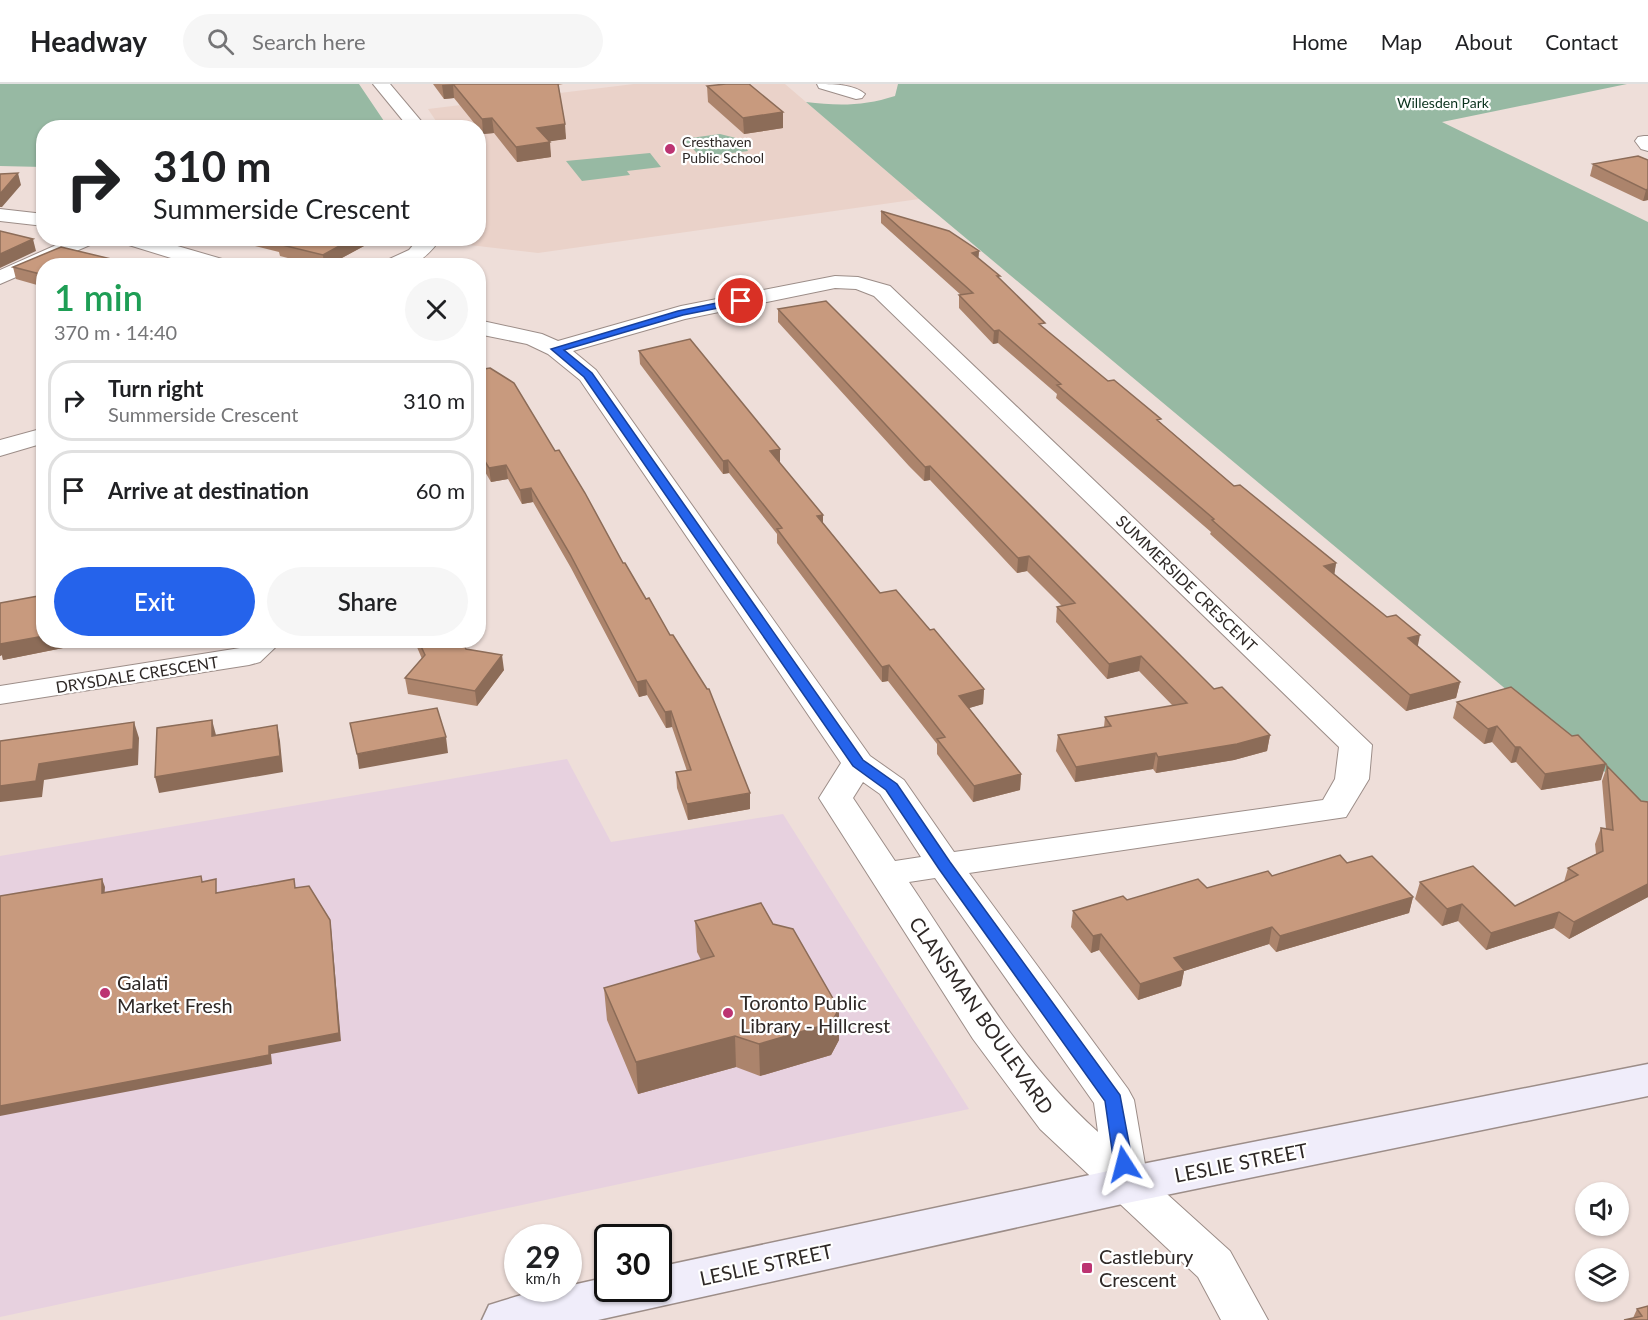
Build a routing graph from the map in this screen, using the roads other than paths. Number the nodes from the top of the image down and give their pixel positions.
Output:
1 (381, 84) edge
2 (825, 84) edge
3 (856, 94) dead end
4 (413, 120) edge
5 (1648, 141) edge
6 (1648, 146) edge
7 (0, 216) edge
8 (36, 219) edge
9 (72, 246) edge
10 (153, 246) edge
11 (424, 246) edge
12 (45, 258) edge
13 (194, 258) edge
14 (408, 258) edge
15 (36, 262) edge
16 (0, 278) edge
17 (486, 329) edge
18 (556, 349) junction
19 (36, 437) edge
20 (0, 448) edge
21 (258, 648) edge
22 (0, 695) edge
23 (858, 763) junction
24 (945, 866) junction
25 (884, 874) junction
26 (1648, 1080) edge
27 (1127, 1185) junction
28 (672, 1284) edge
29 (594, 1301) edge
30 (506, 1320) edge
31 (1245, 1320) edge

1 - 4 street
2 - 3 street
5 - 6 street
7 - 8 street
9 - 12 street
10 - 13 street
11 - 14 street
15 - 16 street
17 - 18 street
18 - 23 street
18 - 24 street, SUMMERSIDE CRESCENT
19 - 20 street
21 - 22 street, DRYSDALE CRESCENT
23 - 24 street
23 - 25 street, CLANSMAN BOULEVARD
24 - 25 street, SUMMERSIDE CRESCENT
24 - 27 street
25 - 27 street, CLANSMAN BOULEVARD
26 - 27 main road, LESLIE STREET
27 - 28 main road, LESLIE STREET
27 - 31 street
29 - 30 main road

